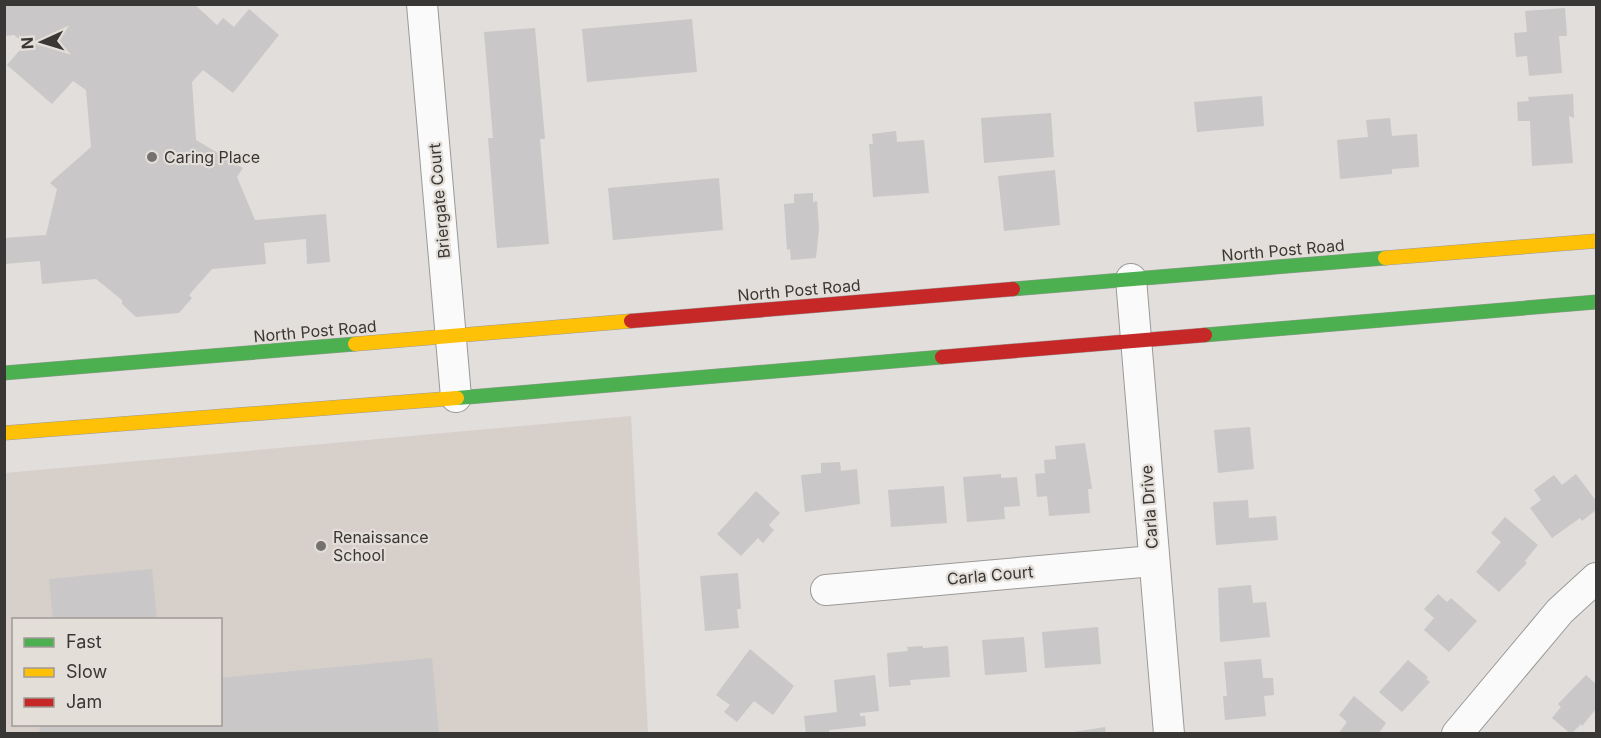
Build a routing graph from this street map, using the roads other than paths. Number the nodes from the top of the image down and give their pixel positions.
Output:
1 (422, 4) edge
2 (1596, 241) edge
3 (1131, 279) junction
4 (1596, 302) edge
5 (450, 336) junction
6 (1136, 341) junction
7 (4, 373) edge
8 (456, 397) junction
9 (4, 433) edge
10 (1153, 561) junction
11 (1596, 578) edge
12 (826, 590) dead end
13 (1169, 734) edge
14 (1457, 734) edge

1 - 5 street, Briergate Court
2 - 3 main road, North Post Road
3 - 5 main road, North Post Road
3 - 6 street, Carla Drive
4 - 6 main road
5 - 7 main road, North Post Road
5 - 8 street, Briergate Court
6 - 8 main road
6 - 10 street, Carla Drive
8 - 9 main road
10 - 12 street, Carla Court
10 - 13 street, Carla Drive
11 - 14 street

